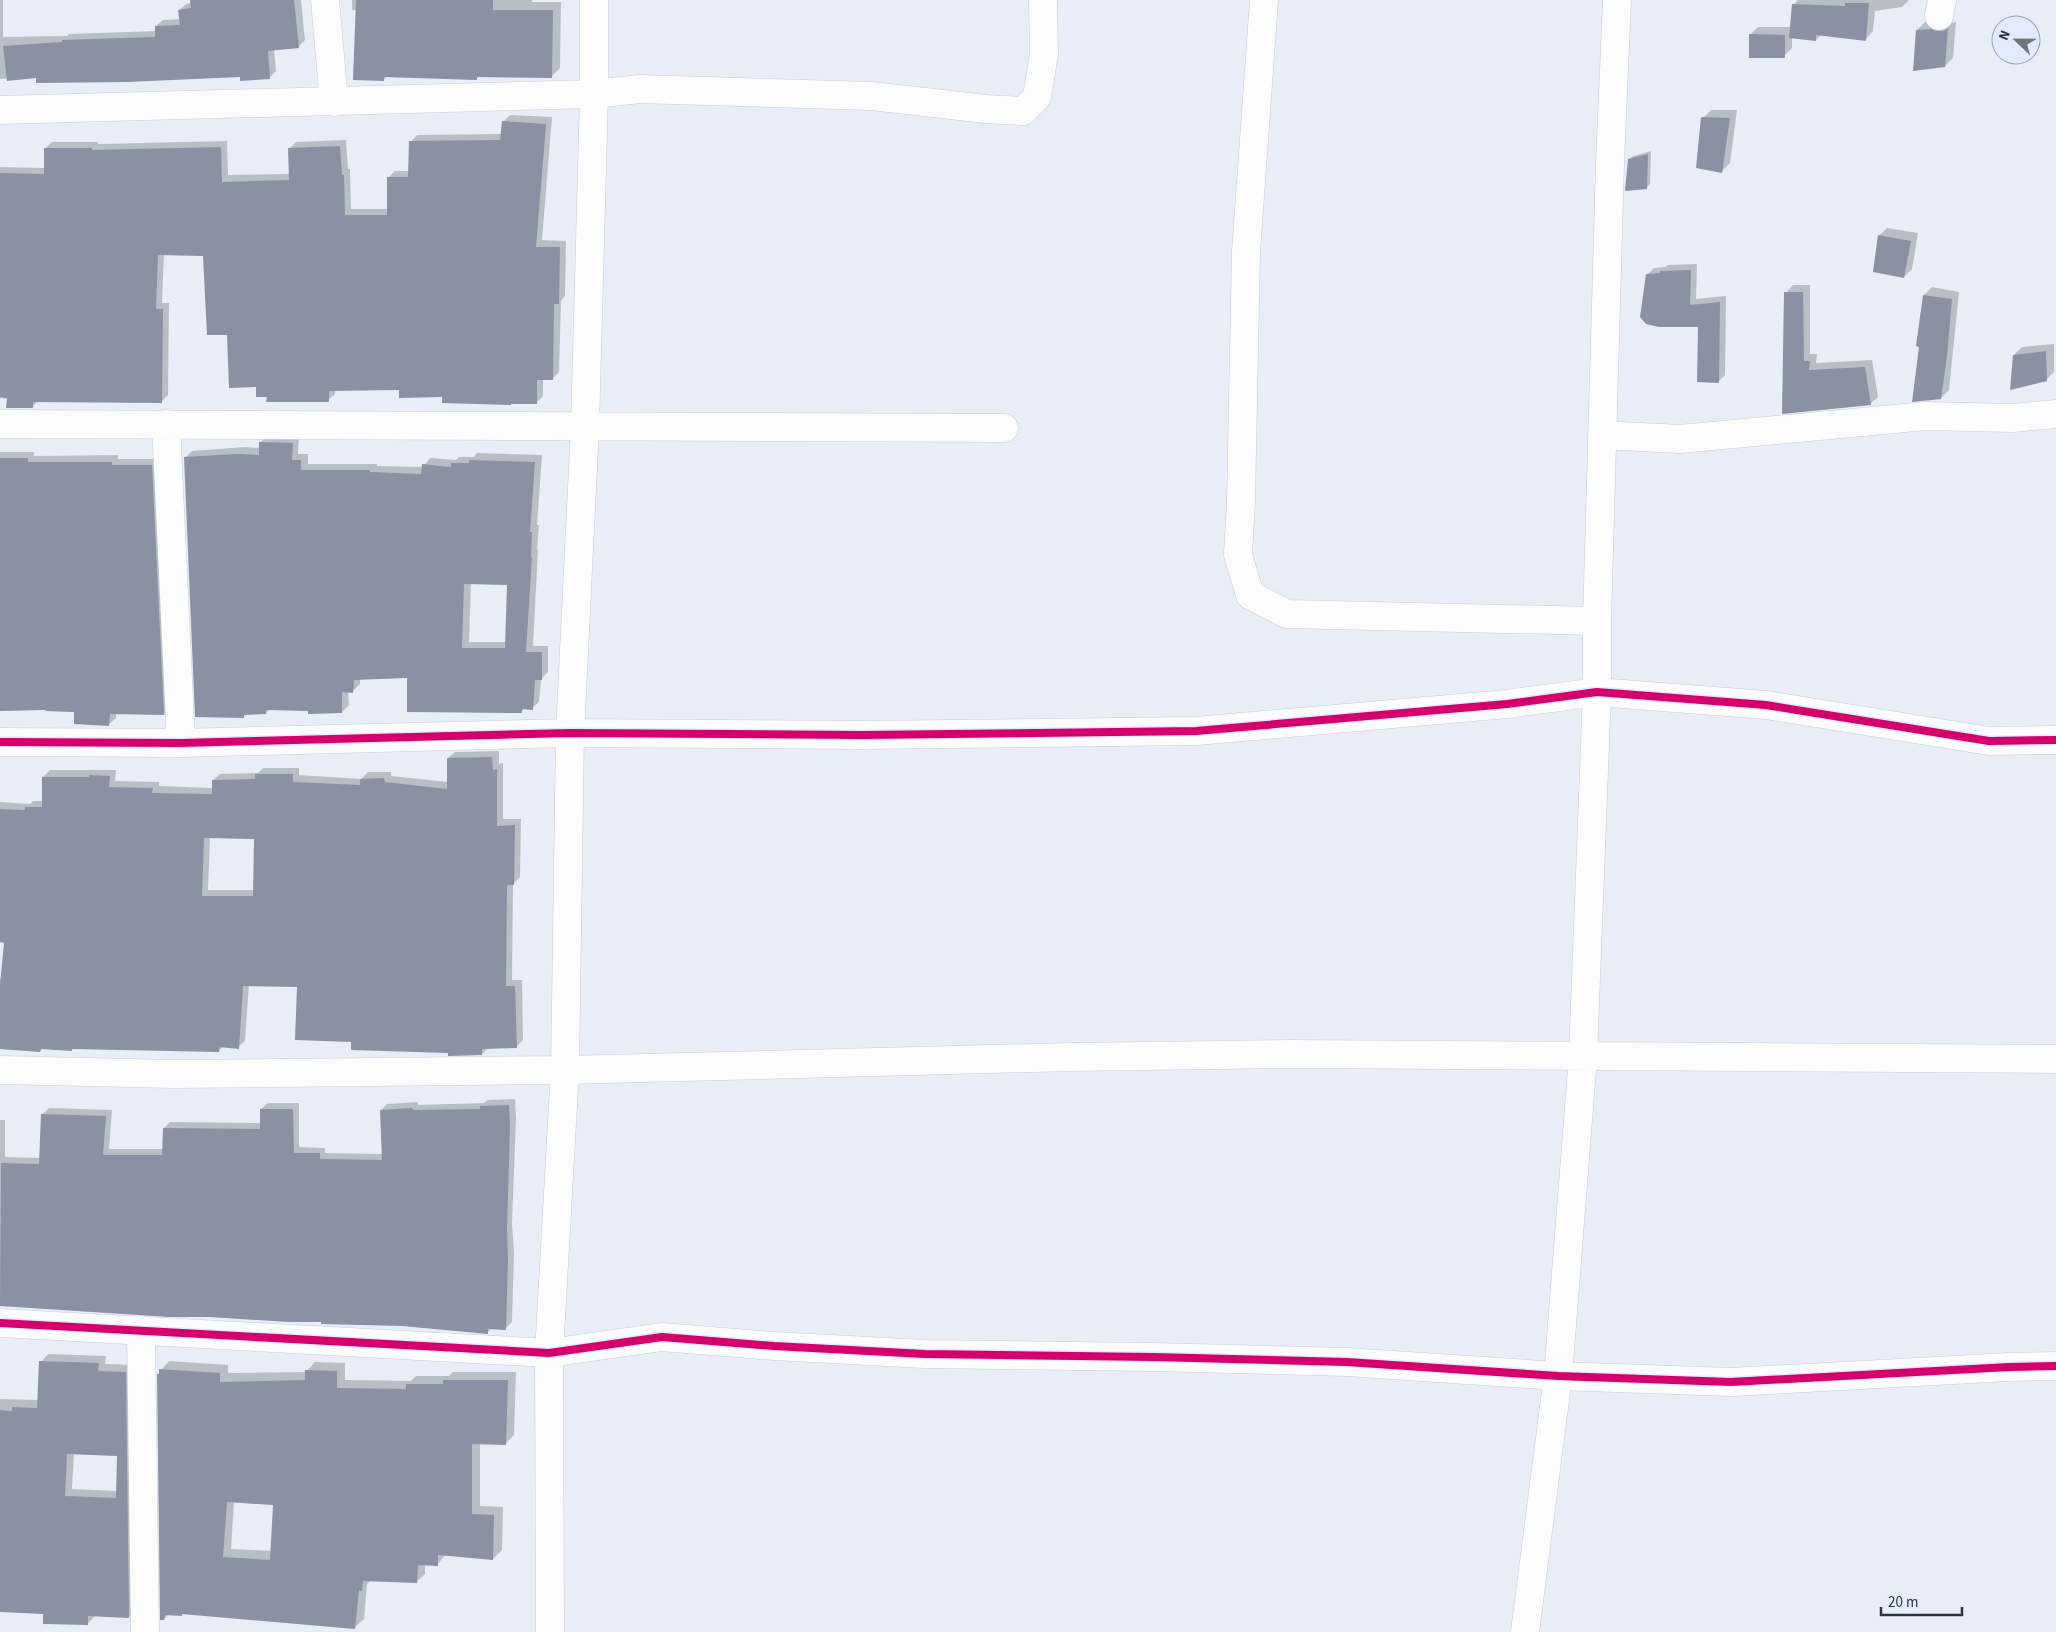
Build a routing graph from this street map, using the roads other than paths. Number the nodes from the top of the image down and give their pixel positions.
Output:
1 (325, 0) edge
2 (594, 0) edge
3 (1043, 0) edge
4 (1264, 0) edge
5 (1617, 0) edge
6 (594, 94) junction
7 (334, 102) junction
8 (0, 110) edge
9 (2056, 414) edge
10 (0, 424) edge
11 (166, 424) junction
12 (584, 427) junction
13 (1004, 428) dead end
14 (1602, 435) junction
15 (1597, 621) junction
16 (1597, 692) junction
17 (570, 732) junction
18 (2056, 740) edge
19 (0, 742) edge
20 (181, 743) junction
21 (1583, 1056) junction
22 (2056, 1059) edge
23 (0, 1070) edge
24 (565, 1070) junction
25 (0, 1324) edge
26 (141, 1330) junction
27 (549, 1353) junction
28 (2056, 1366) edge
29 (1558, 1376) junction
30 (146, 1632) edge
31 (550, 1632) edge
32 (1525, 1632) edge

1 - 7 street
2 - 6 street
3 - 6 street
4 - 15 street
5 - 14 street
6 - 7 street
6 - 12 street
7 - 8 street
9 - 14 street
10 - 11 street
11 - 12 street
11 - 20 street
12 - 13 street
12 - 17 street
14 - 15 street
15 - 16 street
16 - 17 street
16 - 18 street
16 - 21 street
17 - 20 street
17 - 24 street
19 - 20 street
21 - 22 street
21 - 24 street
21 - 29 street
23 - 24 street
24 - 27 street
25 - 26 street
26 - 27 street
26 - 30 street
27 - 29 street
27 - 31 street
28 - 29 street
29 - 32 street

